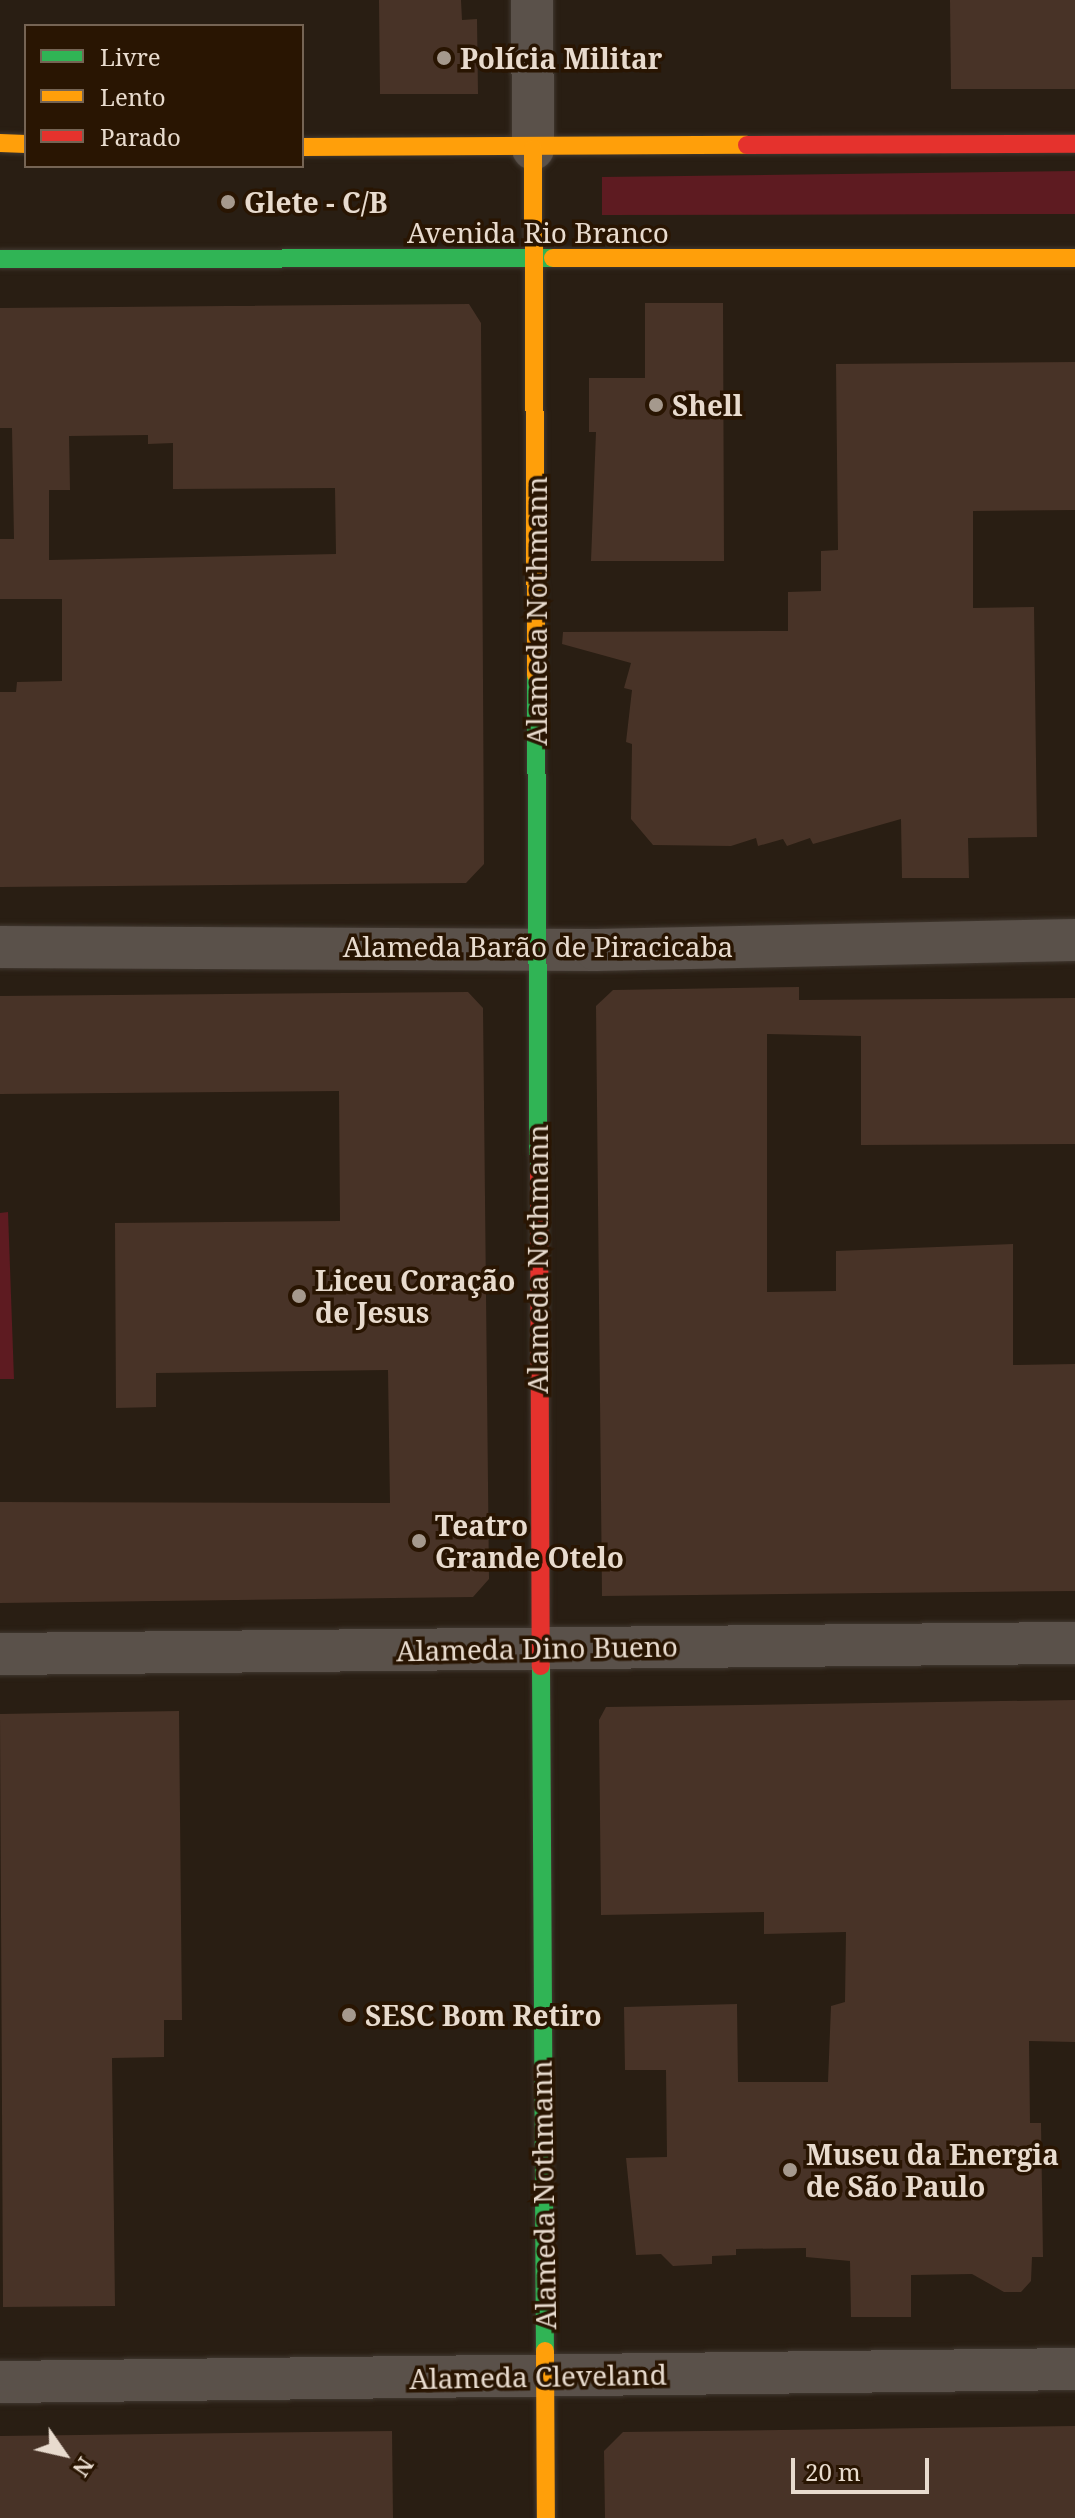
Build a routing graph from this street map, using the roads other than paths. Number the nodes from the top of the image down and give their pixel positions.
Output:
1 (532, 0) edge
2 (0, 143) edge
3 (24, 144) edge
4 (1075, 144) edge
5 (304, 147) edge
6 (533, 149) junction
7 (1075, 258) edge
8 (0, 259) edge
9 (535, 260) junction
10 (1075, 940) edge
11 (0, 947) edge
12 (537, 947) junction
13 (1075, 1643) edge
14 (537, 1648) junction
15 (0, 1654) edge
16 (1075, 2369) edge
17 (545, 2376) junction
18 (0, 2382) edge
19 (546, 2518) edge

1 - 6 street, Alameda Nothmann
2 - 3 street
4 - 6 street
5 - 6 street
6 - 9 street, Alameda Nothmann
7 - 9 street, Avenida Rio Branco
8 - 9 street, Avenida Rio Branco
9 - 12 street, Alameda Nothmann
10 - 12 street, Alameda Barão de Piracicaba
11 - 12 street, Alameda Barão de Piracicaba
12 - 14 street, Alameda Nothmann
13 - 14 street, Alameda Dino Bueno
14 - 15 street, Alameda Dino Bueno
14 - 17 street, Alameda Nothmann
16 - 17 street, Alameda Cleveland
17 - 18 street, Alameda Cleveland
17 - 19 street, Alameda Nothmann

